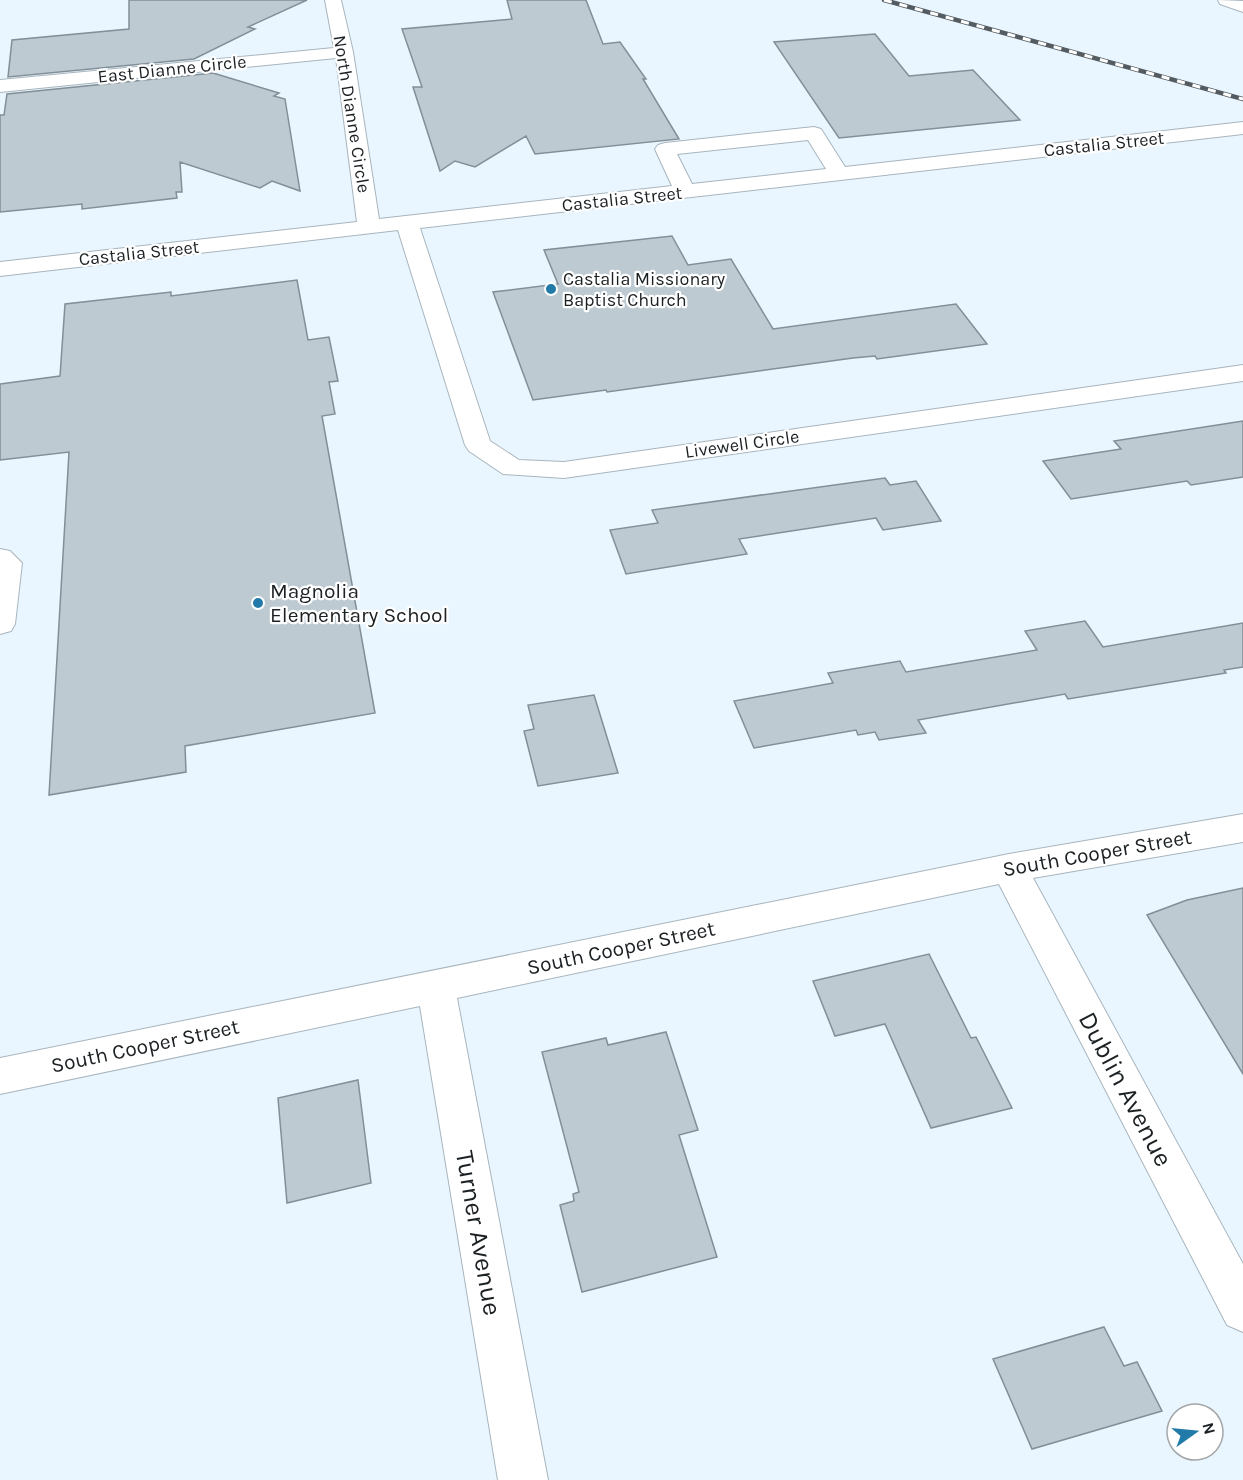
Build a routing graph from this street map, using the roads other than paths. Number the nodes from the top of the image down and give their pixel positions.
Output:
1 (333, 0) edge
2 (1226, 0) edge
3 (1243, 7) edge
4 (344, 52) junction
5 (0, 86) edge
6 (1243, 128) edge
7 (839, 174) junction
8 (685, 192) junction
9 (407, 223) junction
10 (369, 228) junction
11 (0, 269) edge
12 (1243, 373) edge
13 (0, 558) edge
14 (0, 624) edge
15 (1243, 828) edge
16 (1010, 868) junction
17 (436, 986) junction
18 (0, 1076) edge
19 (1243, 1309) edge
20 (523, 1480) edge

1 - 4 street, North Dianne Circle
2 - 3 street
4 - 5 street, East Dianne Circle
4 - 10 street, North Dianne Circle
6 - 7 street, Castalia Street
7 - 8 street, Castalia Street
7 - 8 street
8 - 9 street, Castalia Street
9 - 10 street, Castalia Street
9 - 12 street, Livewell Circle
10 - 11 street, Castalia Street
13 - 14 street
15 - 16 street, South Cooper Street
16 - 17 street, South Cooper Street
16 - 19 street, Dublin Avenue
17 - 18 street, South Cooper Street
17 - 20 street, Turner Avenue

